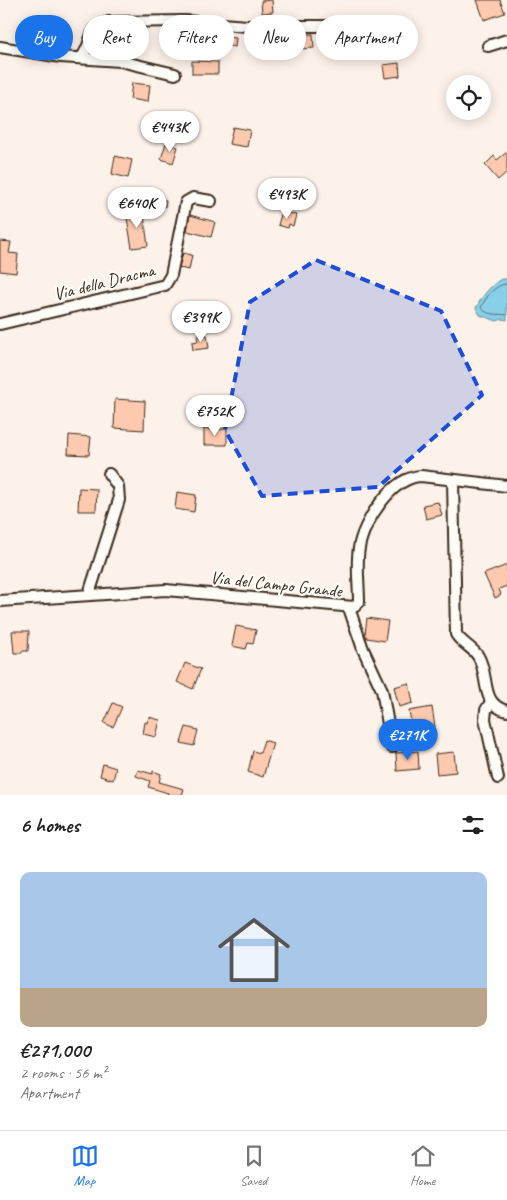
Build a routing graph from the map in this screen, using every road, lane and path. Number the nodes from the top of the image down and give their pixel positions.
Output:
1 (316, 26) edge
2 (507, 40) edge
3 (488, 46) dead end
4 (0, 47) edge
5 (82, 58) junction
6 (175, 74) dead end
7 (211, 200) dead end
8 (0, 324) edge
9 (110, 474) dead end
10 (453, 480) junction
11 (507, 486) edge
12 (89, 594) junction
13 (0, 601) edge
14 (349, 608) junction
15 (491, 702) junction
16 (507, 711) edge
17 (392, 746) dead end
18 (498, 778) dead end

1 - 5 street
2 - 3 street
4 - 5 street
5 - 6 street
7 - 8 street, Via della Dracma
9 - 12 street
10 - 11 street, Via del Campo Grande
10 - 14 street, Via del Campo Grande
10 - 15 street
12 - 13 street, Via del Campo Grande
12 - 14 street, Via del Campo Grande
14 - 17 street
15 - 16 street
15 - 18 street

